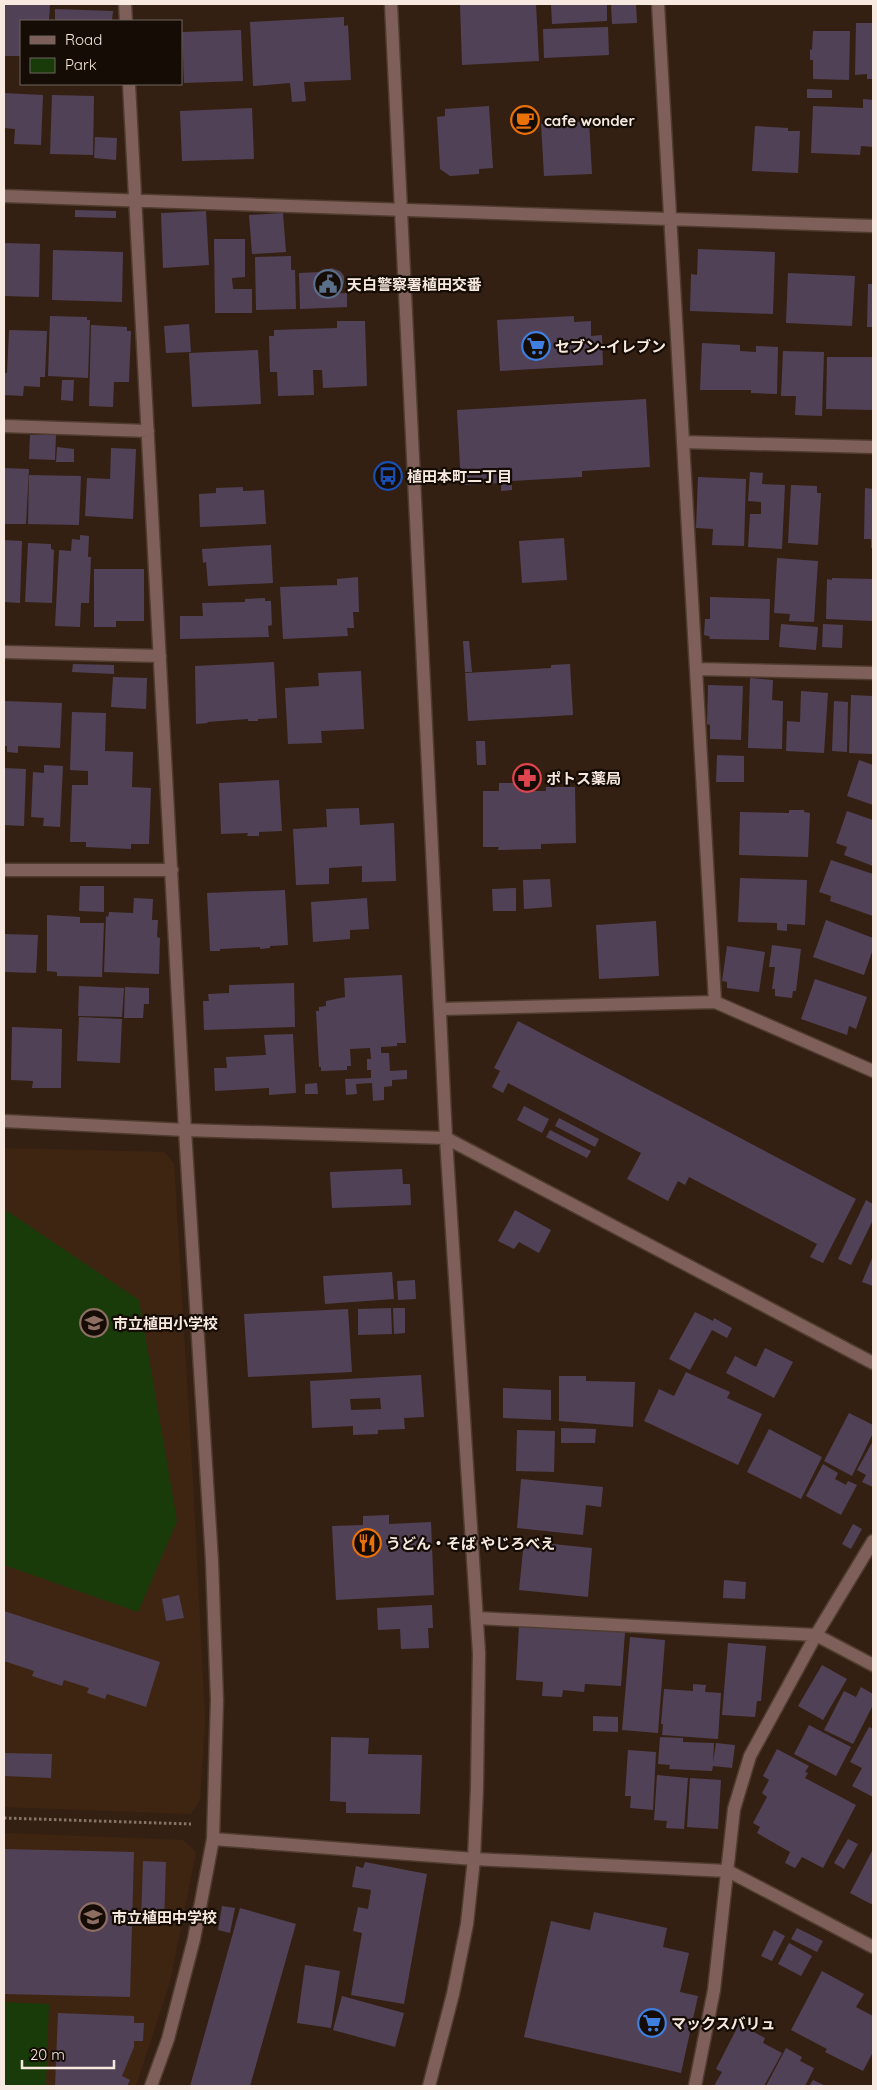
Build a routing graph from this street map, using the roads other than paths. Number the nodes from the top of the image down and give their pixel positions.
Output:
1 (125, 4) edge
2 (391, 4) edge
3 (658, 4) edge
4 (126, 20) edge
5 (129, 85) edge
6 (4, 196) edge
7 (136, 200) junction
8 (401, 210) junction
9 (670, 219) junction
10 (873, 226) edge
11 (4, 426) edge
12 (148, 431) junction
13 (683, 442) junction
14 (873, 447) edge
15 (4, 652) edge
16 (160, 656) junction
17 (696, 668) junction
18 (873, 673) edge
19 (4, 870) edge
20 (172, 870) junction
21 (715, 1002) junction
22 (441, 1009) junction
23 (873, 1070) edge
24 (4, 1121) edge
25 (185, 1130) junction
26 (446, 1138) junction
27 (873, 1363) edge
28 (873, 1541) edge
29 (477, 1618) junction
30 (816, 1635) junction
31 (873, 1665) edge
32 (213, 1839) junction
33 (474, 1859) junction
34 (728, 1871) junction
35 (873, 1947) edge
36 (151, 2086) edge
37 (429, 2086) edge
38 (695, 2086) edge

1 - 4 street
2 - 8 street
3 - 9 street
5 - 7 street
6 - 7 street
7 - 8 street
7 - 12 street
8 - 9 street
8 - 22 street
9 - 10 street
9 - 13 street
11 - 12 street
12 - 16 street
13 - 14 street
13 - 17 street
15 - 16 street
16 - 20 street
17 - 18 street
17 - 21 street
19 - 20 street
20 - 25 street
21 - 22 street
21 - 23 street
22 - 26 street
24 - 25 street
25 - 26 street
25 - 32 street
26 - 27 street
26 - 29 street
28 - 30 street
29 - 30 street
29 - 33 street
30 - 31 street
30 - 34 street
32 - 33 street
32 - 36 street
33 - 34 street
33 - 37 street
34 - 35 street
34 - 38 street

